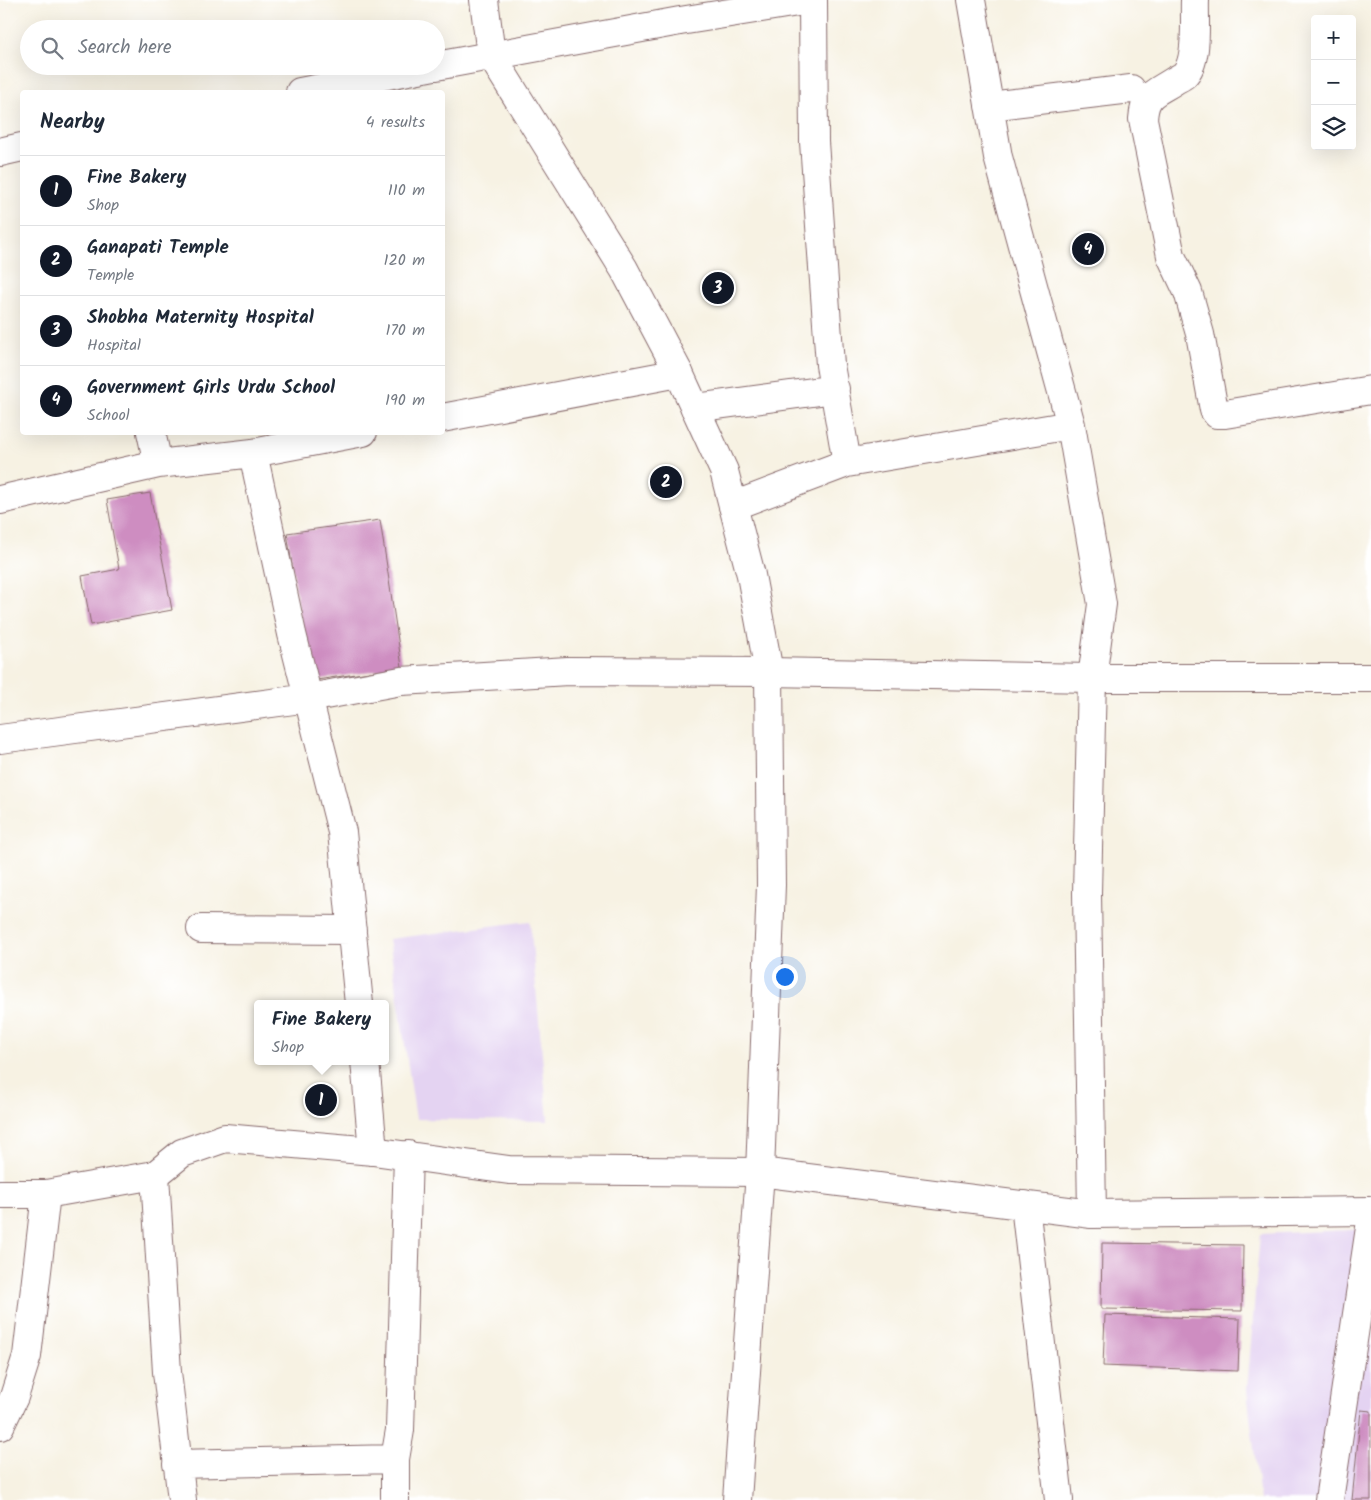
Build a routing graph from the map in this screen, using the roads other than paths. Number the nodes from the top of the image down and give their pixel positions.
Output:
1 (484, 0) edge
2 (812, 0) edge
3 (971, 0) edge
4 (1195, 0) edge
5 (769, 3) edge
6 (491, 55) junction
7 (445, 64) edge
8 (388, 75) edge
9 (1131, 89) dead end
10 (310, 90) edge
11 (989, 106) junction
12 (20, 147) edge
13 (0, 152) edge
14 (678, 374) junction
15 (834, 389) junction
16 (1371, 390) edge
17 (694, 408) junction
18 (445, 417) edge
19 (1071, 426) junction
20 (152, 435) edge
21 (319, 436) edge
22 (254, 453) junction
23 (847, 463) junction
24 (158, 464) junction
25 (0, 500) edge
26 (733, 506) junction
27 (769, 672) junction
28 (1092, 678) junction
29 (1371, 678) edge
30 (309, 698) junction
31 (0, 739) edge
32 (201, 929) dead end
33 (352, 930) junction
34 (359, 1000) edge
35 (365, 1065) edge
36 (373, 1151) junction
37 (408, 1155) junction
38 (760, 1172) junction
39 (154, 1175) junction
40 (0, 1194) edge
41 (46, 1194) junction
42 (1025, 1205) junction
43 (1371, 1211) edge
44 (1092, 1214) junction
45 (1371, 1221) edge
46 (0, 1426) edge
47 (395, 1459) junction
48 (177, 1464) junction
49 (182, 1500) edge
50 (395, 1500) edge
51 (737, 1500) edge
52 (1059, 1500) edge
53 (1329, 1500) edge

1 - 6 street
2 - 5 street
2 - 15 street
3 - 11 street
4 - 16 street
5 - 6 street
6 - 7 street
6 - 14 street
8 - 10 street
9 - 11 street
11 - 19 street
12 - 13 street
14 - 17 street
14 - 18 street
15 - 17 street
15 - 23 street
17 - 26 street
19 - 23 street
19 - 28 street
20 - 24 street
21 - 22 street
22 - 24 street
22 - 30 street
23 - 26 street
24 - 25 street
26 - 27 street
27 - 28 street
27 - 30 street
27 - 38 street
28 - 29 street
28 - 44 street
30 - 31 street
30 - 33 street
32 - 33 street
33 - 34 street
35 - 36 street
36 - 37 street
36 - 39 street
37 - 38 street
37 - 47 street
38 - 42 street
38 - 51 street
39 - 41 street
39 - 48 street
40 - 41 street
41 - 46 street
42 - 44 street
42 - 52 street
43 - 44 street
45 - 53 street
47 - 48 street
47 - 50 street
48 - 49 street

